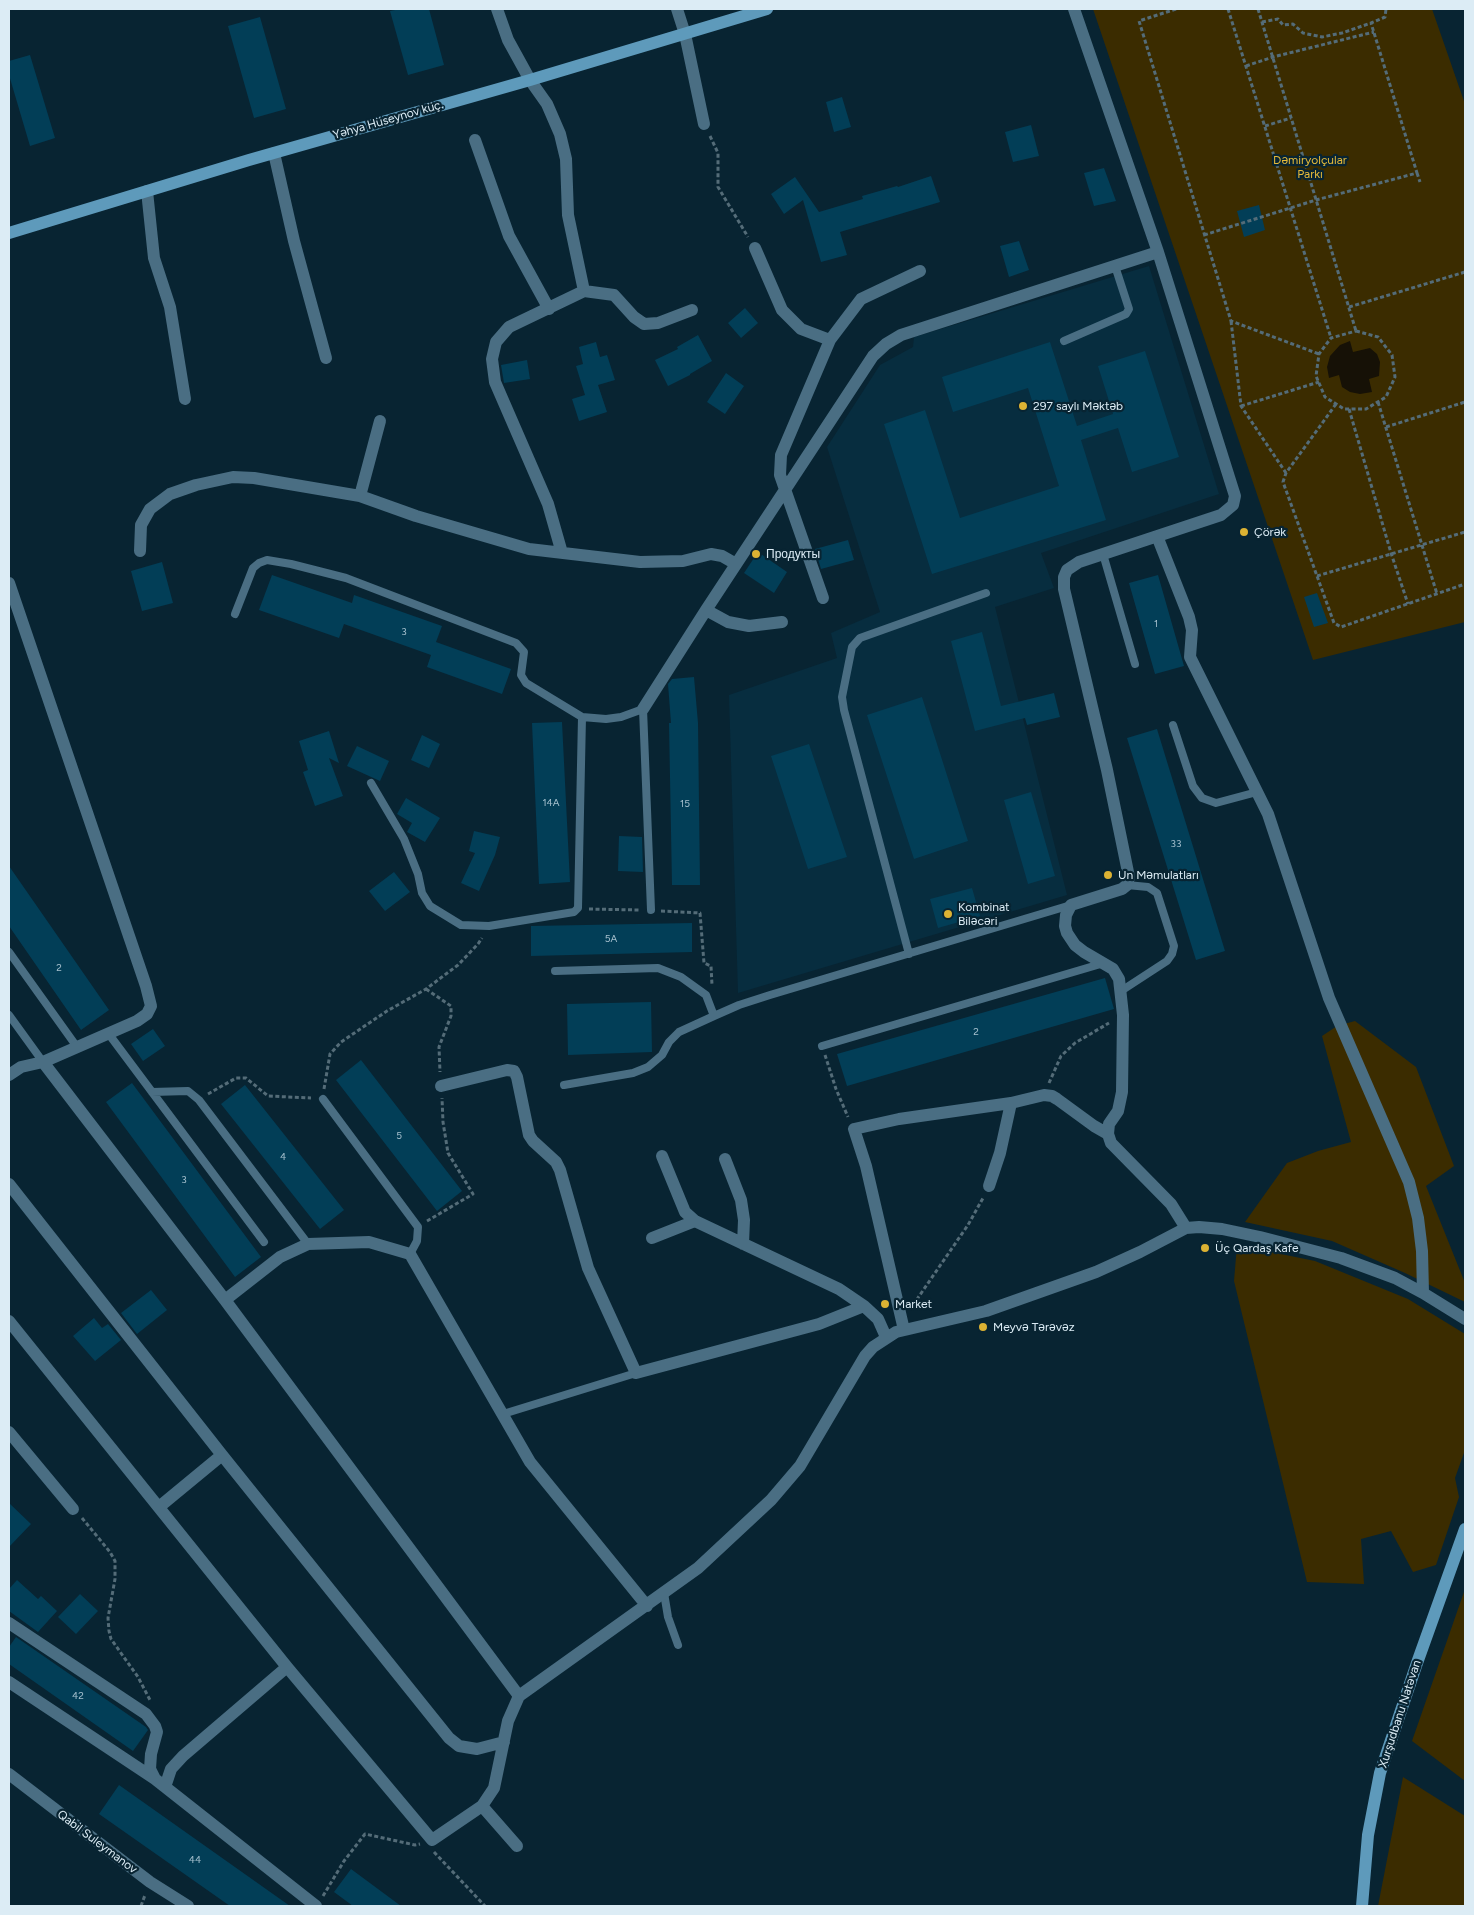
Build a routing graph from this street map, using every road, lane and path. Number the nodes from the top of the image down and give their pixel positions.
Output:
1 (497, 9) edge
2 (677, 9) edge
3 (767, 9) edge
4 (1074, 9) edge
5 (1176, 9) edge
6 (1228, 9) edge
7 (1258, 9) edge
8 (1386, 9) edge
9 (1262, 22) junction
10 (1372, 23) junction
11 (1374, 32) junction
12 (685, 34) junction
13 (1273, 57) junction
14 (1246, 66) junction
15 (530, 80) junction
16 (1291, 118) junction
17 (704, 124) joint
18 (1265, 126) junction
19 (475, 140) dead end
20 (274, 153) junction
21 (1417, 173) junction
22 (1420, 182) dead end
23 (146, 191) junction
24 (1316, 200) junction
25 (1291, 208) junction
26 (9, 233) edge
27 (1204, 235) junction
28 (755, 248) joint
29 (1158, 252) junction
30 (1115, 266) junction
31 (920, 271) dead end
32 (1465, 272) edge
33 (584, 291) junction
34 (1349, 307) junction
35 (549, 309) junction
36 (692, 310) dead end
37 (1231, 321) junction
38 (1356, 331) junction
39 (1331, 338) junction
40 (830, 340) junction
41 (1064, 341) dead end
42 (1320, 354) junction
43 (326, 358) dead end
44 (1319, 382) junction
45 (184, 399) dead end
46 (1378, 402) junction
47 (1465, 402) edge
48 (1336, 404) junction
49 (1241, 406) junction
50 (1349, 409) junction
51 (380, 421) dead end
52 (1386, 427) junction
53 (1286, 473) junction
54 (785, 490) junction
55 (360, 496) junction
56 (1465, 532) edge
57 (1157, 536) junction
58 (1422, 544) junction
59 (140, 551) dead end
60 (562, 553) junction
61 (1392, 553) junction
62 (1103, 554) junction
63 (736, 564) junction
64 (1317, 576) junction
65 (9, 583) edge
66 (1465, 584) edge
67 (986, 593) dead end
68 (1437, 594) junction
69 (823, 598) dead end
70 (1408, 604) junction
71 (706, 610) junction
72 (235, 614) dead end
73 (782, 622) dead end
74 (1135, 664) dead end
75 (643, 709) junction
76 (582, 717) junction
77 (1173, 724) dead end
78 (371, 783) dead end
79 (1257, 792) junction
80 (1127, 885) junction
81 (1071, 905) junction
82 (651, 910) dead end
83 (489, 926) junction
84 (704, 944) dead end
85 (9, 952) edge
86 (909, 954) junction
87 (1106, 963) junction
88 (555, 971) dead end
89 (426, 989) junction
90 (1121, 991) junction
91 (706, 995) junction
92 (9, 1015) edge
93 (1123, 1015) junction
94 (714, 1016) junction
95 (108, 1033) junction
96 (822, 1046) joint
97 (77, 1047) junction
98 (43, 1062) junction
99 (9, 1075) edge
100 (564, 1085) dead end
101 (441, 1086) junction
102 (152, 1092) junction
103 (1044, 1096) junction
104 (322, 1099) junction
105 (199, 1100) junction
106 (1011, 1103) junction
107 (842, 1105) dead end
108 (1108, 1134) junction
109 (662, 1156) dead end
110 (725, 1159) dead end
111 (9, 1184) edge
112 (989, 1186) joint
113 (695, 1221) junction
114 (418, 1227) junction
115 (1186, 1228) junction
116 (652, 1238) dead end
117 (264, 1242) dead end
118 (308, 1244) junction
119 (743, 1244) junction
120 (410, 1254) junction
121 (1423, 1293) junction
122 (225, 1300) junction
123 (864, 1306) junction
124 (1465, 1319) edge
125 (9, 1321) edge
126 (904, 1330) junction
127 (886, 1337) junction
128 (636, 1373) junction
129 (502, 1414) junction
130 (9, 1432) edge
131 (222, 1455) junction
132 (159, 1508) junction
133 (73, 1509) joint
134 (1465, 1529) edge
135 (664, 1593) junction
136 (646, 1606) junction
137 (9, 1622) edge
138 (678, 1645) dead end
139 (287, 1667) junction
140 (9, 1682) edge
141 (519, 1696) junction
142 (151, 1721) junction
143 (504, 1742) junction
144 (9, 1774) edge
145 (160, 1783) junction
146 (482, 1806) junction
147 (432, 1840) junction
148 (517, 1846) dead end
149 (318, 1902) edge
150 (188, 1906) edge
151 (485, 1906) edge
152 (1362, 1906) edge

1 - 15 street
2 - 12 street
3 - 12 street, Yəhya Hüseynov küç.
4 - 29 street
5 - 27 path
6 - 14 path
7 - 9 path
8 - 10 path
9 - 10 path
9 - 13 path
10 - 11 path
11 - 13 path
11 - 21 path
12 - 15 street, Yəhya Hüseynov küç.
12 - 17 street
13 - 14 path
13 - 16 path
14 - 18 path
15 - 20 street, Yəhya Hüseynov küç.
15 - 33 street
16 - 18 path
16 - 24 path
17 - 28 path
18 - 25 path
19 - 35 street
20 - 23 street, Yəhya Hüseynov küç.
20 - 43 street
21 - 22 path
21 - 24 path
23 - 26 street, Yəhya Hüseynov küç.
23 - 45 street
24 - 25 path
24 - 34 path
25 - 27 path
25 - 39 path
27 - 37 path
28 - 40 street
29 - 30 street
29 - 57 street
30 - 41 lane
30 - 54 street
31 - 40 street
32 - 34 path
33 - 35 street
33 - 36 street
34 - 38 path
35 - 60 street
37 - 42 path
37 - 49 path
38 - 39 path
38 - 46 path
39 - 42 path
40 - 54 street
42 - 44 path
44 - 48 path
44 - 49 path
46 - 50 path
46 - 52 path
47 - 52 path
48 - 50 path
48 - 53 path
49 - 53 path
50 - 61 path
51 - 55 street
52 - 58 path
53 - 64 path
54 - 63 street
54 - 69 street
55 - 59 street
55 - 60 street
56 - 58 path
57 - 62 street
57 - 79 street
58 - 61 path
58 - 68 path
60 - 63 street
61 - 64 path
61 - 70 path
62 - 74 lane
62 - 80 street
63 - 71 street
64 - 70 path
65 - 95 street
66 - 68 path
67 - 86 lane
68 - 70 path
71 - 73 street
71 - 75 street
72 - 76 lane
75 - 76 lane
75 - 82 lane
76 - 83 lane
77 - 79 lane
78 - 83 lane
79 - 121 street
80 - 81 street
80 - 90 lane
81 - 86 lane
81 - 87 street
83 - 89 path
84 - 91 path
85 - 97 lane
86 - 94 lane
87 - 90 street
87 - 96 lane
88 - 91 lane
89 - 101 path
89 - 104 path
90 - 93 street
91 - 94 lane
92 - 98 lane
93 - 103 path
93 - 108 street
94 - 100 lane
95 - 97 street
95 - 102 lane
96 - 107 path
97 - 98 street
98 - 99 street
98 - 122 street
101 - 114 path
101 - 128 street
102 - 105 lane
102 - 117 lane
103 - 106 street
103 - 108 street
104 - 105 path
104 - 114 lane
105 - 118 lane
106 - 112 street
106 - 126 street
108 - 115 street
109 - 113 street
110 - 119 street
111 - 131 street
112 - 126 path
113 - 116 street
113 - 119 street
114 - 120 lane
115 - 121 street
115 - 126 street
118 - 120 street
118 - 122 street
119 - 123 street
120 - 129 street
121 - 124 street
122 - 141 street
123 - 127 street
123 - 128 street
125 - 132 street
126 - 127 street
127 - 135 street
128 - 129 lane
129 - 136 street
130 - 133 street
131 - 132 street
131 - 143 street
132 - 139 street
133 - 142 path
134 - 152 street, Xurşudbanu Natəvan
135 - 136 street
135 - 138 lane
136 - 141 street
137 - 142 street
139 - 145 street
139 - 147 street
140 - 145 street
141 - 143 street
142 - 145 street
143 - 146 street
144 - 150 street, Qabil Suleymanov
145 - 149 street
146 - 147 street
146 - 148 street
147 - 149 path
147 - 151 path

